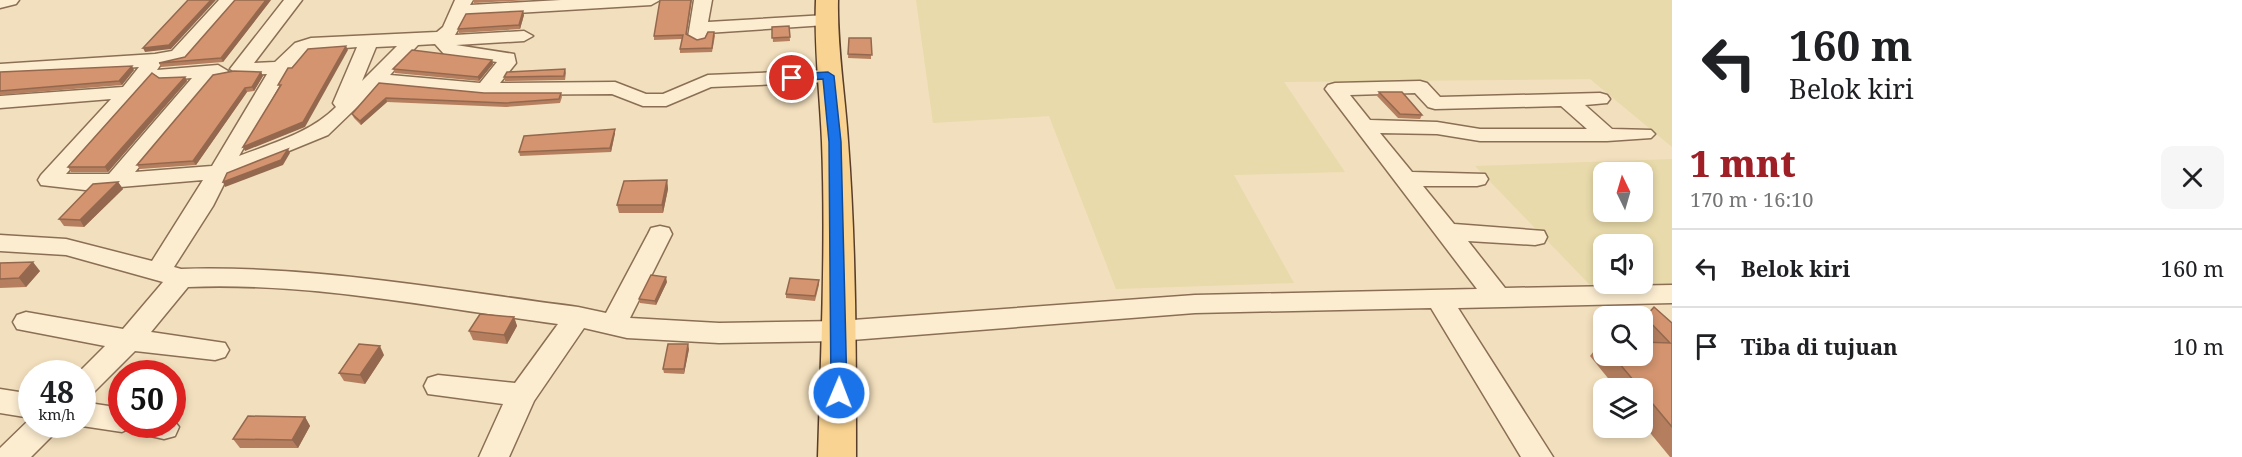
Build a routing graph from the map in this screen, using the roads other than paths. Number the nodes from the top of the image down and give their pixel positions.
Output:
1 (10, 0) edge
2 (228, 0) edge
3 (293, 0) edge
4 (651, 0) edge
5 (703, 0) edge
6 (0, 3) edge
7 (461, 6) edge
8 (826, 10) edge
9 (524, 36) dead end
10 (413, 40) junction
11 (369, 41) junction
12 (443, 41) junction
13 (159, 67) junction
14 (280, 68) junction
15 (240, 69) junction
16 (0, 70) edge
17 (209, 71) junction
18 (828, 76) junction
19 (373, 79) junction
20 (136, 84) junction
21 (485, 89) junction
22 (1600, 99) dead end
23 (1566, 100) junction
24 (0, 102) edge
25 (1488, 102) junction
26 (340, 113) junction
27 (1363, 126) junction
28 (1644, 134) dead end
29 (1606, 135) junction
30 (1525, 136) junction
31 (219, 172) junction
32 (1407, 179) junction
33 (116, 180) junction
34 (1477, 180) dead end
35 (1448, 232) junction
36 (660, 234) dead end
37 (1535, 237) dead end
38 (0, 243) edge
39 (169, 275) junction
40 (1672, 294) edge
41 (1498, 297) junction
42 (1438, 298) junction
43 (578, 317) junction
44 (26, 322) dead end
45 (613, 325) junction
46 (839, 331) junction
47 (129, 340) junction
48 (215, 350) dead end
49 (96, 372) edge
50 (438, 386) dead end
51 (522, 395) junction
52 (0, 401) edge
53 (18, 404) edge
54 (30, 438) edge
55 (11, 457) edge
56 (494, 457) edge
57 (837, 457) edge
58 (1538, 457) edge

1 - 6 street
2 - 13 street
3 - 15 street
4 - 7 street
5 - 8 street
7 - 12 street
8 - 18 main road
9 - 12 street
10 - 11 street
10 - 12 street
10 - 19 street
11 - 14 street
11 - 26 street
12 - 21 street
13 - 16 street
13 - 17 street
13 - 20 street
14 - 15 street
14 - 31 street
15 - 17 street
17 - 33 street
18 - 21 street
18 - 46 main road
19 - 21 street
19 - 26 street
20 - 24 street
20 - 33 street
22 - 23 street
23 - 25 street
23 - 29 street
25 - 27 street
25 - 30 street
26 - 31 street
27 - 30 street
27 - 32 street
28 - 29 street
29 - 30 street
31 - 33 street
31 - 39 street
32 - 34 street
32 - 35 street
35 - 37 street
35 - 41 street
36 - 45 street
38 - 39 street
39 - 43 street
39 - 47 street
40 - 41 street
41 - 42 street
42 - 46 street
42 - 58 street
43 - 45 street
43 - 51 street
44 - 47 street
45 - 46 street
46 - 57 main road
47 - 48 street
47 - 49 street
50 - 51 street
51 - 56 street
52 - 53 street
54 - 55 street

